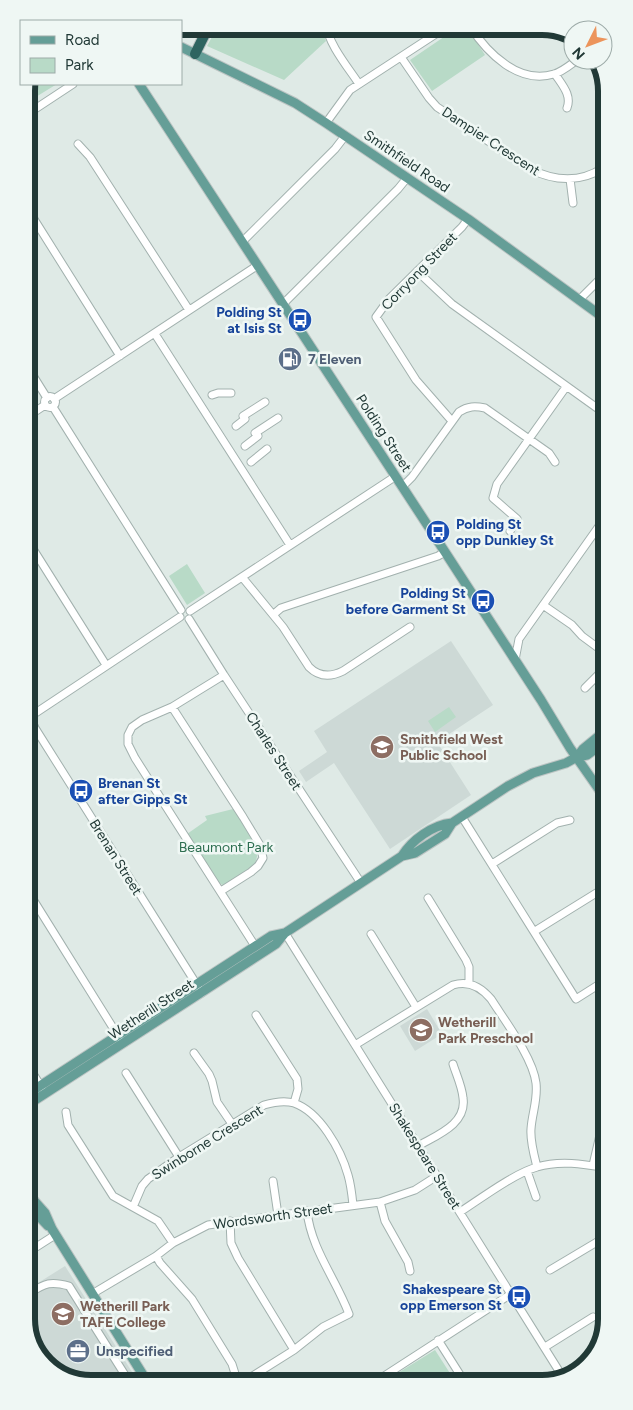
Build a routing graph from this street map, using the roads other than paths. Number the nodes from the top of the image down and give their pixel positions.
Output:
1 (205, 35) edge
2 (328, 35) edge
3 (434, 35) edge
4 (476, 35) edge
5 (182, 47) edge
6 (195, 54) junction
7 (401, 57) junction
8 (563, 69) edge
9 (555, 74) junction
10 (359, 84) junction
11 (71, 85) edge
12 (140, 85) edge
13 (35, 108) edge
14 (567, 108) dead end
15 (326, 123) junction
16 (345, 136) junction
17 (78, 144) dead end
18 (598, 171) edge
19 (407, 178) junction
20 (570, 179) junction
21 (573, 204) dead end
22 (468, 219) junction
23 (35, 221) edge
24 (243, 241) junction
25 (258, 265) junction
26 (418, 271) junction
27 (598, 281) edge
28 (579, 300) junction
29 (283, 304) junction
30 (189, 310) junction
31 (598, 314) edge
32 (154, 334) junction
33 (120, 356) junction
34 (35, 379) edge
35 (566, 387) junction
36 (231, 393) dead end
37 (212, 395) dead end
38 (50, 402) junction
39 (265, 402) dead end
40 (598, 409) edge
41 (35, 412) edge
42 (278, 418) dead end
43 (451, 420) junction
44 (236, 426) dead end
45 (529, 439) junction
46 (245, 446) dead end
47 (267, 449) dead end
48 (251, 462) dead end
49 (555, 462) dead end
50 (396, 476) junction
51 (403, 486) junction
52 (598, 527) edge
53 (510, 531) dead end
54 (595, 532) junction
55 (598, 534) edge
56 (290, 545) junction
57 (35, 552) edge
58 (445, 552) junction
59 (242, 577) junction
60 (543, 605) junction
61 (190, 610) junction
62 (181, 614) junction
63 (274, 614) junction
64 (189, 619) junction
65 (410, 627) dead end
66 (502, 640) junction
67 (519, 640) junction
68 (598, 648) edge
69 (515, 660) junction
70 (106, 665) junction
71 (224, 675) junction
72 (598, 675) edge
73 (585, 688) dead end
74 (172, 707) junction
75 (35, 714) edge
76 (35, 728) edge
77 (598, 736) edge
78 (598, 747) edge
79 (577, 757) junction
80 (598, 788) edge
81 (462, 817) junction
82 (570, 820) dead end
83 (492, 864) junction
84 (361, 883) junction
85 (220, 891) junction
86 (598, 892) edge
87 (428, 898) dead end
88 (35, 903) edge
89 (534, 931) junction
90 (285, 933) junction
91 (371, 934) dead end
92 (255, 946) junction
93 (469, 983) junction
94 (196, 984) junction
95 (598, 985) edge
96 (202, 993) junction
97 (416, 1007) junction
98 (256, 1015) dead end
99 (118, 1036) junction
100 (123, 1044) junction
101 (355, 1045) junction
102 (194, 1053) dead end
103 (453, 1064) dead end
104 (126, 1073) dead end
105 (35, 1076) edge
106 (41, 1085) junction
107 (35, 1089) edge
108 (46, 1094) junction
109 (35, 1100) edge
110 (294, 1103) junction
111 (66, 1112) dead end
112 (232, 1124) junction
113 (598, 1144) edge
114 (418, 1146) junction
115 (179, 1157) junction
116 (593, 1165) junction
117 (598, 1166) edge
118 (537, 1167) junction
119 (528, 1171) junction
120 (437, 1176) junction
121 (273, 1181) dead end
122 (536, 1197) dead end
123 (35, 1202) edge
124 (380, 1202) junction
125 (353, 1205) junction
126 (133, 1207) junction
127 (307, 1211) junction
128 (35, 1212) edge
129 (460, 1212) junction
130 (278, 1215) junction
131 (230, 1221) junction
132 (54, 1232) junction
133 (598, 1241) edge
134 (173, 1243) junction
135 (35, 1247) edge
136 (156, 1256) junction
137 (550, 1270) dead end
138 (410, 1271) dead end
139 (35, 1290) edge
140 (92, 1294) junction
141 (511, 1294) junction
142 (593, 1317) dead end
143 (438, 1340) junction
144 (544, 1347) junction
145 (294, 1350) junction
146 (560, 1372) edge
147 (125, 1375) edge
148 (143, 1375) edge
149 (236, 1375) edge
150 (254, 1375) edge
151 (386, 1375) edge
152 (460, 1375) edge

1 - 6 highway
2 - 10 street
3 - 7 street
4 - 9 street
5 - 6 main road, Smithfield Road
6 - 15 main road, Smithfield Road
7 - 10 street
7 - 20 street, Dampier Crescent
8 - 9 street
9 - 14 street
10 - 15 street
11 - 13 street
12 - 24 main road, Polding Street
15 - 16 main road, Smithfield Road
16 - 19 main road, Smithfield Road
16 - 24 street
17 - 30 street
18 - 20 street, Dampier Crescent
19 - 22 main road, Smithfield Road
19 - 29 street
20 - 21 street
22 - 26 street, Corryong Street
22 - 28 main road, Smithfield Road
23 - 33 street
24 - 25 main road, Polding Street
25 - 29 main road, Polding Street
25 - 30 street
26 - 35 street
26 - 43 street, Corryong Street
27 - 28 street
28 - 31 main road, Smithfield Road
29 - 50 main road, Polding Street
30 - 32 street
32 - 33 street
32 - 56 street
33 - 38 street
34 - 38 street
35 - 40 street
35 - 45 street
36 - 37 street
38 - 41 street
38 - 62 street
39 - 44 street
42 - 46 street
43 - 45 street
43 - 51 street
45 - 49 street
45 - 53 street
47 - 48 street
50 - 51 main road, Polding Street
50 - 56 street
51 - 58 main road, Polding Street
52 - 54 street
54 - 55 street
54 - 60 street
56 - 59 street
57 - 70 street
58 - 63 street
58 - 66 main road, Polding Street
59 - 61 street
59 - 63 street
60 - 67 street
60 - 68 street
61 - 62 street
61 - 64 street
62 - 64 street
62 - 70 street
63 - 65 street
64 - 71 street, Charles Street
66 - 67 street
66 - 69 main road, Polding Street
67 - 69 street
69 - 79 main road, Polding Street
70 - 75 street
71 - 74 street
71 - 84 street, Charles Street
72 - 73 street
74 - 85 street
74 - 85 street
76 - 94 street, Brenan Street
77 - 79 main road
78 - 79 main road, Wetherill Street
79 - 80 main road, Polding Street
79 - 81 main road, Wetherill Street
81 - 83 street
81 - 84 main road, Wetherill Street
82 - 83 street
83 - 89 street
84 - 90 main road, Wetherill Street
85 - 92 street
86 - 89 street
87 - 93 street
88 - 99 street
89 - 95 street
90 - 92 main road, Wetherill Street
90 - 96 main road, Wetherill Street
90 - 101 street, Shakespeare Street
91 - 97 street
92 - 94 main road, Wetherill Street
93 - 97 street
93 - 118 street
94 - 96 street, Brenan Street
94 - 99 main road, Wetherill Street
96 - 100 main road, Wetherill Street
97 - 101 street
98 - 110 street
99 - 100 street
99 - 106 main road, Wetherill Street
100 - 108 main road, Wetherill Street
101 - 114 street, Shakespeare Street
102 - 112 street
103 - 114 street
104 - 115 street
105 - 106 street
106 - 107 main road, Wetherill Street
106 - 108 street
108 - 109 main road, Wetherill Street
110 - 112 street, Swinborne Crescent
110 - 125 street
111 - 126 street
112 - 115 street, Swinborne Crescent
113 - 116 street
114 - 120 street, Shakespeare Street
115 - 126 street, Swinborne Crescent
116 - 117 street
116 - 118 street
118 - 119 street
119 - 122 street
119 - 129 street
120 - 124 street, Wordsworth Street
120 - 129 street, Shakespeare Street
121 - 130 street
123 - 132 main road
124 - 125 street, Wordsworth Street
124 - 138 street
125 - 127 street, Wordsworth Street
126 - 134 street
127 - 130 street, Wordsworth Street
127 - 145 street
128 - 132 main road
129 - 141 street, Shakespeare Street
130 - 131 street, Wordsworth Street
131 - 134 street, Wordsworth Street
131 - 145 street
132 - 135 street
132 - 140 main road
133 - 137 street
134 - 136 street, Wordsworth Street
136 - 140 street, Wordsworth Street
136 - 149 street
139 - 147 street
140 - 148 main road
141 - 143 street
141 - 144 street, Shakespeare Street
142 - 144 street
143 - 151 street
143 - 152 street
144 - 146 street, Shakespeare Street
145 - 150 street

